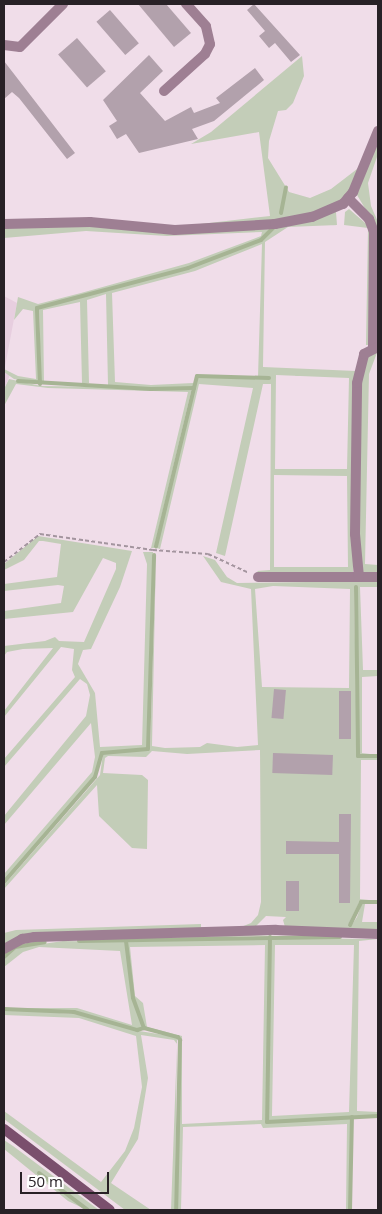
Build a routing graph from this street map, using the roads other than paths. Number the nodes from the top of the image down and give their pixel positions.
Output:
1 (63, 4) edge
2 (186, 4) edge
3 (4, 45) edge
4 (164, 91) dead end
5 (378, 131) edge
6 (348, 198) junction
7 (4, 224) edge
8 (376, 347) edge
9 (258, 577) road end
10 (359, 577) junction
11 (378, 577) edge
12 (378, 934) edge
13 (4, 950) edge
14 (4, 1129) edge
15 (110, 1210) edge

1 - 3 street
2 - 4 street
5 - 6 street
6 - 7 street
6 - 8 street
8 - 10 street
9 - 10 street
10 - 11 street
12 - 13 street
14 - 15 main road

